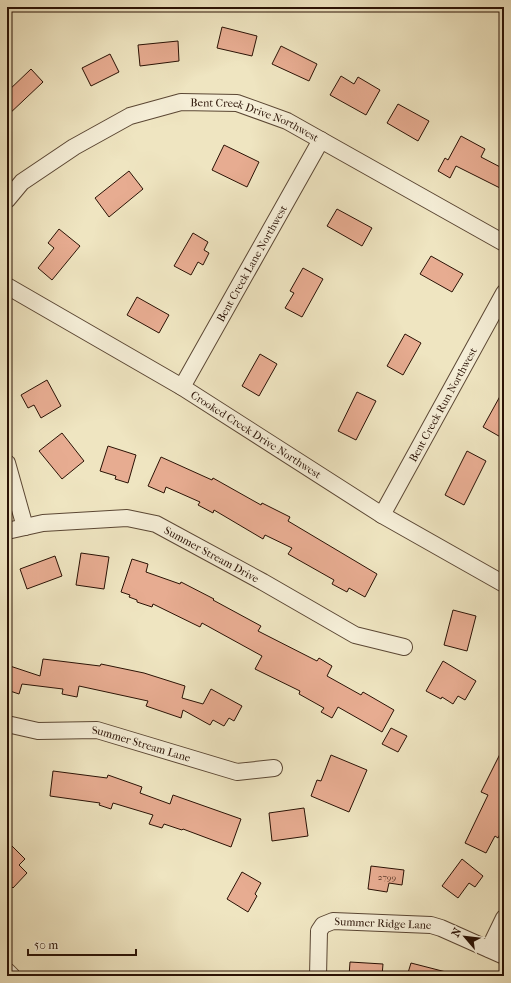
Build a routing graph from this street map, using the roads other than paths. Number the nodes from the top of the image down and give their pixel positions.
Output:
1 (321, 140) junction
2 (7, 200) edge
3 (504, 243) edge
4 (7, 286) edge
5 (504, 293) edge
6 (182, 387) junction
7 (7, 463) edge
8 (382, 515) junction
9 (25, 527) junction
10 (7, 532) edge
11 (504, 584) edge
12 (404, 647) dead end
13 (7, 724) edge
14 (274, 768) dead end
15 (504, 918) edge
16 (489, 949) junction
17 (504, 956) edge
18 (7, 971) edge
19 (12, 976) edge
20 (318, 976) edge

1 - 2 street, Bent Creek Drive Northwest
1 - 3 street, Bent Creek Drive Northwest
1 - 6 street, Bent Creek Lane Northwest
4 - 6 street, Crooked Creek Drive Northwest
5 - 8 street, Bent Creek Run Northwest
6 - 8 street, Crooked Creek Drive Northwest
7 - 9 street
8 - 11 street, Crooked Creek Drive Northwest
9 - 10 street, Summer Stream Drive
9 - 12 street, Summer Stream Drive
13 - 14 street, Summer Stream Lane
15 - 16 street
16 - 17 street, Summer Ridge Lane
16 - 20 street, Summer Ridge Lane
18 - 19 street

